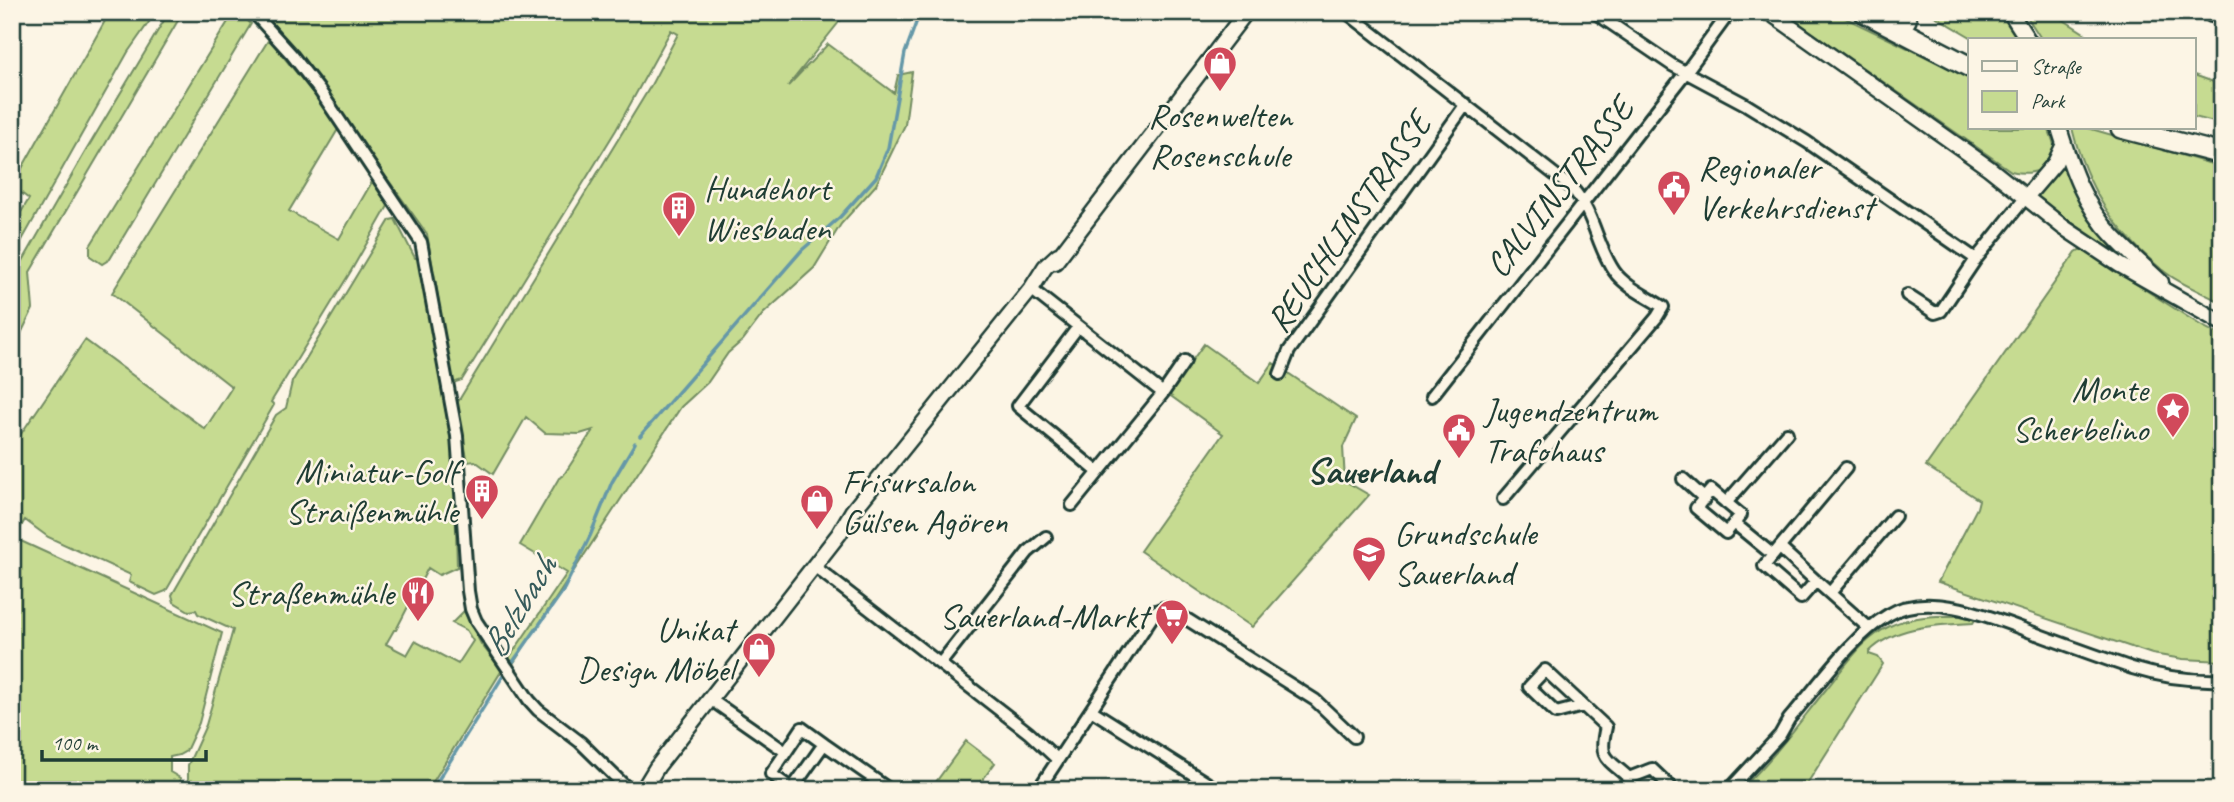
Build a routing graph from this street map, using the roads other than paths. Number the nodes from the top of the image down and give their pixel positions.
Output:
1 (253, 12) edge
2 (1247, 12) edge
3 (1346, 12) edge
4 (1594, 12) edge
5 (1730, 12) edge
6 (1769, 12) edge
7 (1864, 12) edge
8 (2010, 12) edge
9 (2206, 12) edge
10 (1898, 15) edge
11 (2222, 17) edge
12 (2026, 38) edge
13 (1968, 52) edge
14 (1968, 66) edge
15 (1686, 72) junction
16 (1466, 104) junction
17 (2060, 130) edge
18 (2129, 130) edge
19 (2177, 130) edge
20 (2222, 141) edge
21 (2064, 144) junction
22 (2222, 154) edge
23 (1989, 168) junction
24 (2042, 180) junction
25 (2026, 197) junction
26 (1584, 201) junction
27 (1976, 259) junction
28 (1034, 285) junction
29 (1907, 295) dead end
30 (2180, 300) junction
31 (2222, 323) edge
32 (1078, 327) junction
33 (1185, 361) dead end
34 (1280, 374) dead end
35 (1163, 393) junction
36 (1432, 396) dead end
37 (1787, 433) dead end
38 (1846, 468) dead end
39 (1098, 472) junction
40 (1682, 479) dead end
41 (1503, 499) dead end
42 (1704, 499) junction
43 (1726, 503) junction
44 (1072, 505) dead end
45 (1895, 516) dead end
46 (1734, 523) junction
47 (1046, 537) dead end
48 (1776, 552) junction
49 (814, 566) junction
50 (1816, 581) junction
51 (1830, 593) junction
52 (1869, 628) junction
53 (940, 664) junction
54 (2222, 680) edge
55 (710, 699) junction
56 (1583, 706) junction
57 (1091, 710) junction
58 (1354, 737) dead end
59 (824, 744) junction
60 (786, 752) junction
61 (1057, 759) junction
62 (629, 790) edge
63 (643, 790) edge
64 (793, 790) edge
65 (890, 790) edge
66 (1038, 790) edge
67 (1218, 790) edge
68 (1674, 790) edge
69 (1729, 790) edge

1 - 62 street
2 - 28 street
3 - 16 street
4 - 15 street
5 - 15 street, CALVINSTRASSE
6 - 23 street
7 - 14 highway
8 - 12 street
9 - 11 street
10 - 13 highway
15 - 26 street, CALVINSTRASSE
15 - 27 street
16 - 26 street
16 - 34 street, REUCHLINSTRASSE
17 - 21 street
18 - 22 highway
19 - 20 highway
21 - 24 street
21 - 30 street
23 - 24 street
23 - 25 street
24 - 25 street
25 - 27 street
25 - 30 street
26 - 36 street, CALVINSTRASSE
26 - 41 street
27 - 29 street
28 - 32 street
28 - 49 street
30 - 31 street
32 - 35 street
32 - 39 street
33 - 35 street
35 - 39 street
37 - 43 street
38 - 48 street
39 - 44 street
40 - 42 street
42 - 43 street
42 - 46 street
43 - 46 street
45 - 51 street
46 - 48 street
47 - 53 street
48 - 50 street
48 - 50 street
49 - 53 street
49 - 55 street
50 - 51 street
51 - 52 street
52 - 54 street
52 - 69 street
53 - 61 street
55 - 60 street
55 - 63 street
56 - 56 street
56 - 68 street
57 - 58 street
57 - 61 street
57 - 67 street
59 - 60 street
59 - 64 street
59 - 65 street
60 - 64 street
61 - 66 street

